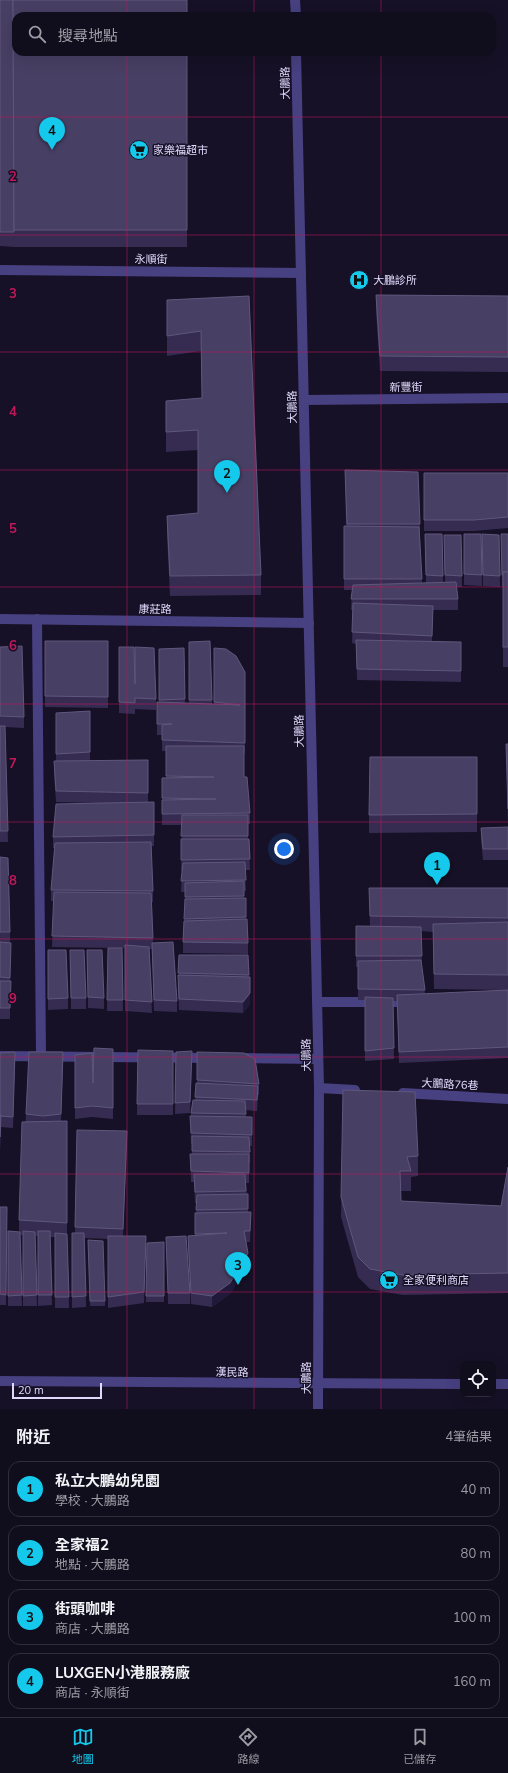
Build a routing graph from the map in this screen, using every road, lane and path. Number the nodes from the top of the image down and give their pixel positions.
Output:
1 (295, 0) edge
2 (296, 12) edge
3 (296, 56) edge
4 (0, 270) edge
5 (301, 273) junction
6 (508, 398) edge
7 (304, 400) junction
8 (0, 619) edge
9 (38, 619) junction
10 (309, 623) junction
11 (317, 1002) junction
12 (420, 1002) edge
13 (0, 1056) edge
14 (41, 1056) junction
15 (318, 1058) junction
16 (319, 1088) junction
17 (366, 1091) edge
18 (390, 1092) edge
19 (508, 1099) edge
20 (0, 1381) edge
21 (318, 1384) junction
22 (460, 1384) edge
23 (496, 1384) edge
24 (508, 1384) edge
25 (318, 1409) edge

1 - 2 street
3 - 5 street, 大鵬路
4 - 5 street, 永順街
5 - 7 street, 大鵬路
6 - 7 street, 新豐街
7 - 10 street, 大鵬路
8 - 9 street, 康莊路
9 - 10 street, 康莊路
9 - 14 street
10 - 11 street, 大鵬路
11 - 12 street
11 - 15 street, 大鵬路
13 - 14 street
14 - 15 street
15 - 16 street, 大鵬路
16 - 17 street
16 - 21 street, 大鵬路
18 - 19 street, 大鵬路76巷
20 - 21 street, 漢民路
21 - 22 street, 漢民路
21 - 25 street, 大鵬路
23 - 24 street

